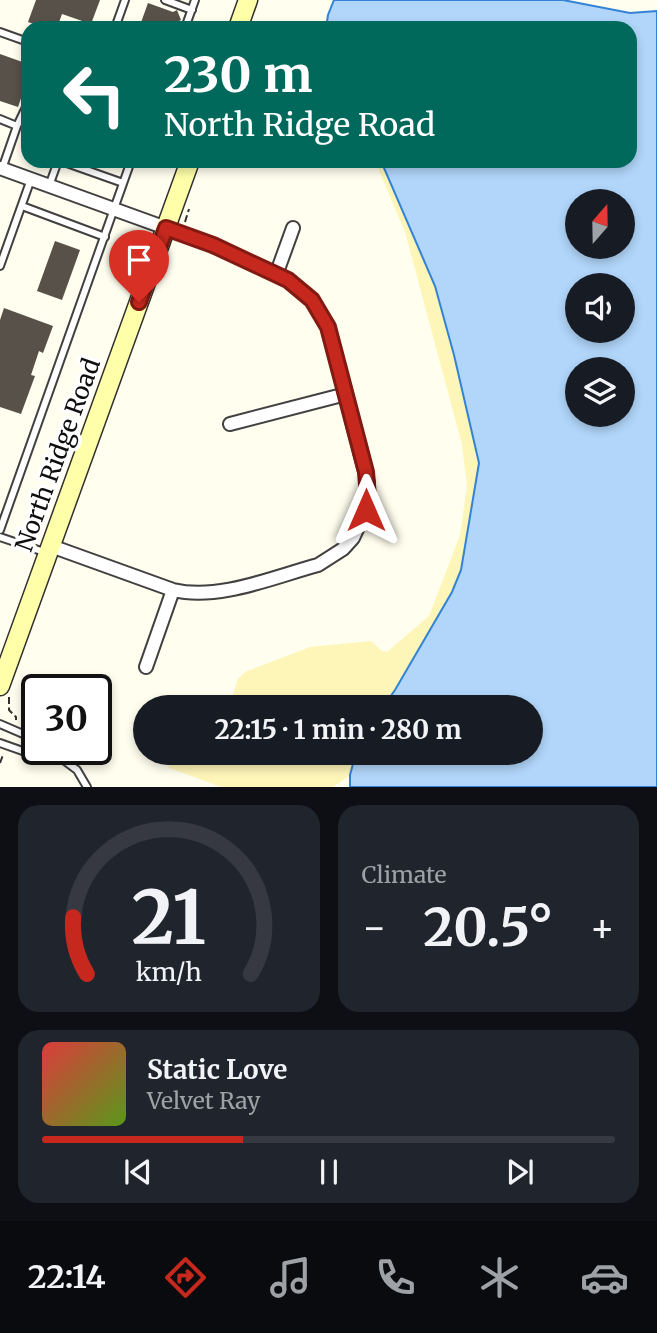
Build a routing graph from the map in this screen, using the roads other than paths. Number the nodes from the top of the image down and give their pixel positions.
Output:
1 (125, 0) edge
2 (165, 0) edge
3 (195, 0) edge
4 (248, 0) edge
5 (192, 9) junction
6 (118, 21) edge
7 (188, 21) edge
8 (240, 21) edge
9 (0, 32) edge
10 (21, 39) edge
11 (21, 117) edge
12 (0, 120) edge
13 (17, 125) junction
14 (56, 168) edge
15 (80, 168) edge
16 (129, 168) edge
17 (187, 168) edge
18 (1, 169) edge
19 (31, 179) junction
20 (124, 183) junction
21 (49, 186) junction
22 (22, 206) junction
23 (115, 209) junction
24 (166, 228) junction
25 (293, 228) dead end
26 (105, 237) junction
27 (0, 266) edge
28 (276, 275) junction
29 (346, 394) junction
30 (230, 424) dead end
31 (0, 530) edge
32 (0, 537) edge
33 (50, 550) junction
34 (173, 590) junction
35 (146, 667) dead end
36 (0, 686) edge
37 (0, 724) edge
38 (21, 733) edge
39 (0, 743) edge
40 (21, 751) edge
41 (70, 765) edge
42 (87, 787) edge

1 - 6 lane
2 - 5 lane
3 - 5 lane
4 - 8 main road
5 - 7 lane
9 - 10 lane
11 - 13 lane
12 - 13 lane
13 - 18 lane
14 - 21 lane
15 - 20 lane
16 - 20 lane
17 - 24 main road, North Ridge Road
18 - 19 street
19 - 21 street
19 - 22 lane
20 - 23 lane
21 - 23 street
22 - 26 lane
22 - 27 lane
23 - 24 street
23 - 26 lane
24 - 28 street
24 - 33 main road, North Ridge Road
25 - 28 street
26 - 31 lane
28 - 29 street
29 - 30 street
29 - 34 street
32 - 33 lane
33 - 34 street
33 - 36 main road, North Ridge Road
34 - 35 street
37 - 38 lane
39 - 40 lane
41 - 42 lane

